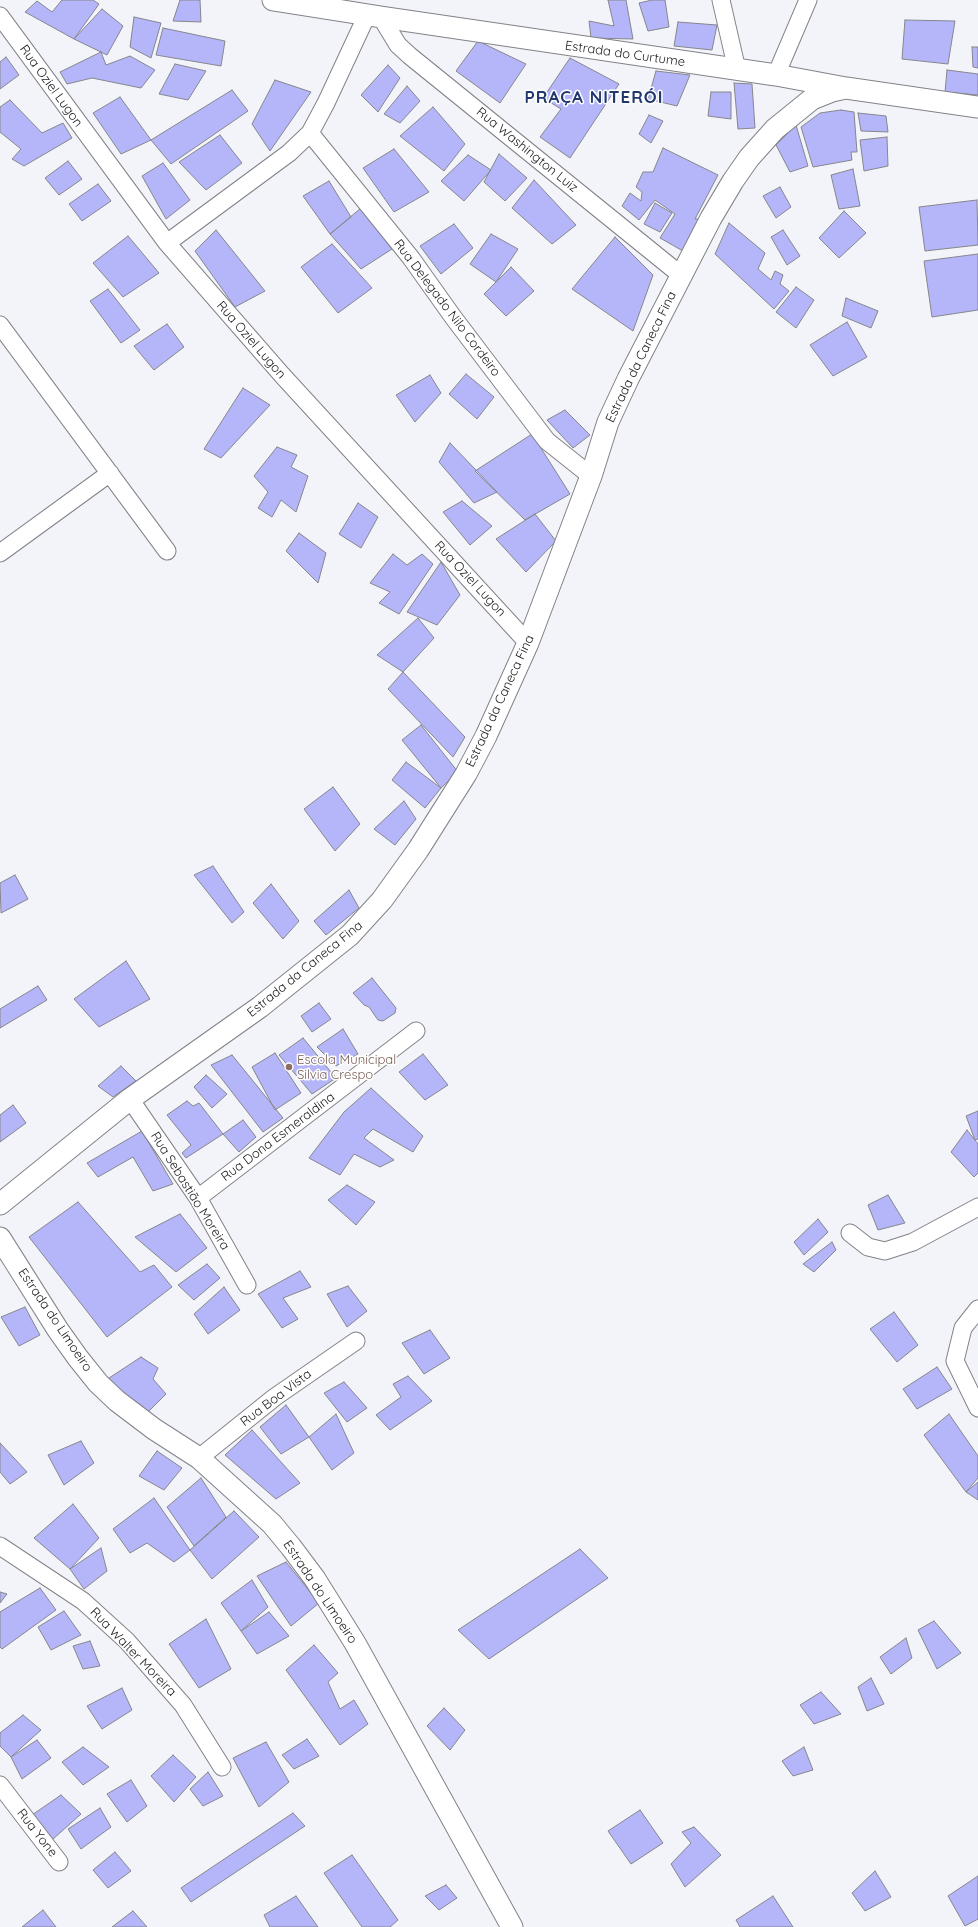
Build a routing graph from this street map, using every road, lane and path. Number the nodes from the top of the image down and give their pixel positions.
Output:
1 (273, 0) edge
2 (721, 0) edge
3 (808, 0) edge
4 (0, 16) edge
5 (374, 16) junction
6 (737, 70) junction
7 (776, 75) junction
8 (806, 80) junction
9 (846, 88) junction
10 (812, 99) junction
11 (978, 107) edge
12 (310, 133) junction
13 (167, 243) junction
14 (682, 276) junction
15 (0, 324) edge
16 (110, 473) junction
17 (590, 476) junction
18 (168, 551) dead end
19 (0, 553) edge
20 (528, 643) junction
21 (416, 1032) dead end
22 (130, 1099) junction
23 (198, 1198) junction
24 (0, 1204) edge
25 (978, 1207) edge
26 (850, 1233) dead end
27 (0, 1238) edge
28 (247, 1285) dead end
29 (978, 1309) edge
30 (356, 1341) dead end
31 (978, 1408) edge
32 (199, 1458) junction
33 (0, 1546) edge
34 (222, 1767) dead end
35 (0, 1785) edge
36 (59, 1862) dead end
37 (512, 1927) edge

1 - 5 street, Estrada do Curtume
2 - 6 street
3 - 7 street
4 - 13 street, Rua Oziel Lugon
5 - 6 street, Estrada do Curtume
5 - 12 street
5 - 14 street, Rua Washington Luiz
6 - 7 street, Estrada do Curtume
7 - 8 street, Estrada do Curtume
8 - 9 street, Estrada do Curtume
8 - 10 street
9 - 10 street, Estrada da Caneca Fina
9 - 11 street, Estrada do Curtume
10 - 14 street, Estrada da Caneca Fina
12 - 13 street
12 - 17 street, Rua Delegado Nilo Cordeiro
13 - 20 street, Rua Oziel Lugon
14 - 17 street, Estrada da Caneca Fina
15 - 16 street
16 - 18 street
16 - 19 street
17 - 20 street, Estrada da Caneca Fina
20 - 22 street, Estrada da Caneca Fina
21 - 23 street, Rua Dona Esmeraldina
22 - 23 street, Rua Sebastião Moreira
22 - 24 street, Estrada da Caneca Fina
23 - 28 street, Rua Sebastião Moreira
25 - 26 street
27 - 32 street, Estrada do Limoeiro
29 - 31 street
30 - 32 street, Rua Boa Vista
32 - 37 street, Estrada do Limoeiro
33 - 34 street, Rua Walter Moreira
35 - 36 street, Rua Yone

